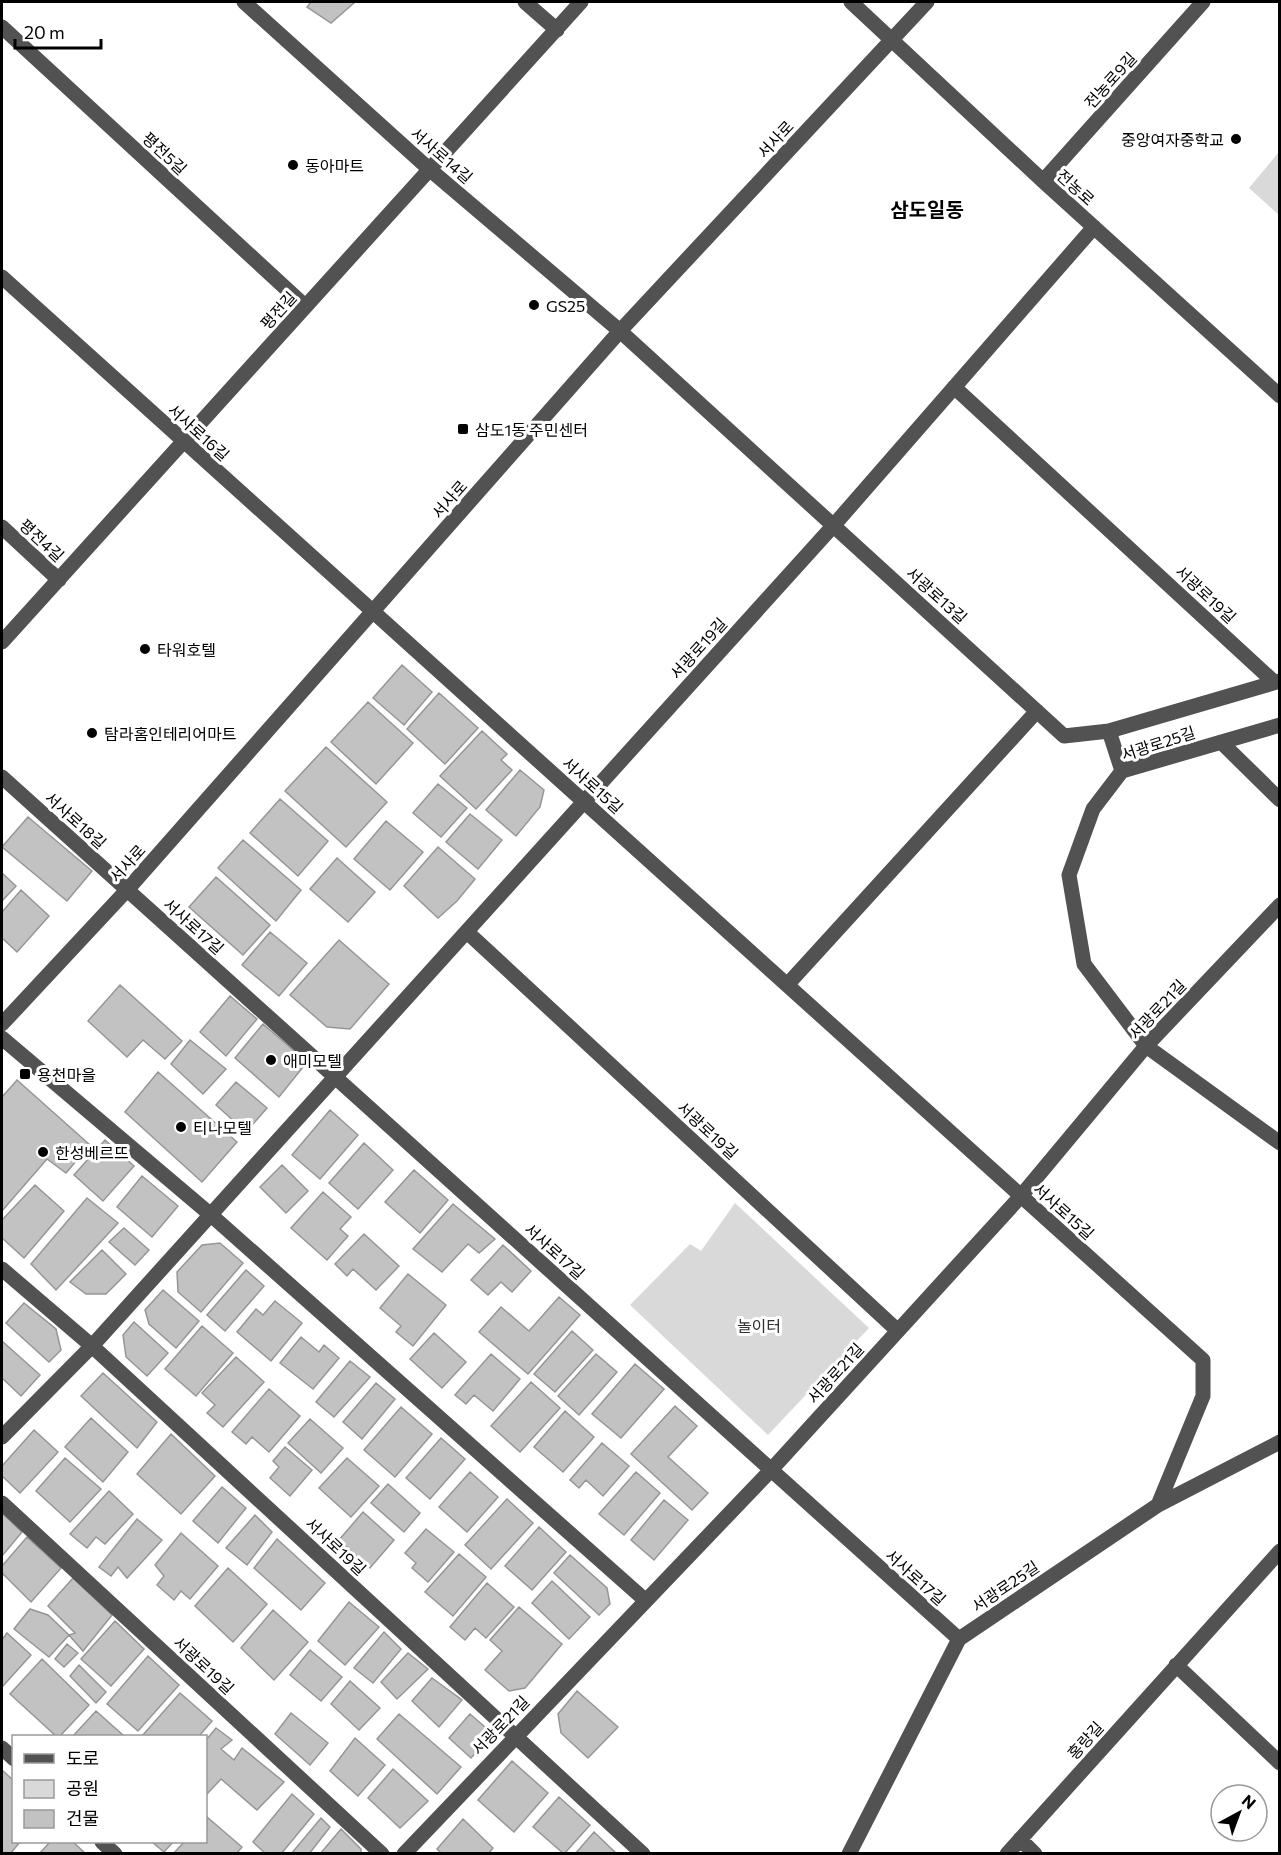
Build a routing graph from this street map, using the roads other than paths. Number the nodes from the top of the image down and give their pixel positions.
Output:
1 (244, 2) edge
2 (525, 2) edge
3 (581, 2) edge
4 (851, 2) edge
5 (927, 2) edge
6 (1203, 2) edge
7 (2, 27) edge
8 (557, 30) junction
9 (892, 40) junction
10 (428, 168) junction
11 (1043, 182) junction
12 (1094, 227) junction
13 (2, 277) edge
14 (305, 306) junction
15 (620, 331) junction
16 (954, 387) junction
17 (1280, 396) edge
18 (184, 443) junction
19 (834, 525) junction
20 (2, 527) edge
21 (59, 580) junction
22 (374, 613) junction
23 (2, 642) edge
24 (1277, 681) edge
25 (1037, 711) junction
26 (1280, 725) edge
27 (1109, 731) junction
28 (1221, 742) junction
29 (1122, 771) junction
30 (2, 777) edge
31 (1280, 800) edge
32 (584, 801) junction
33 (127, 890) junction
34 (1280, 905) edge
35 (467, 932) junction
36 (787, 985) junction
37 (2, 1024) edge
38 (2, 1038) edge
39 (1146, 1046) junction
40 (336, 1077) junction
41 (1280, 1143) edge
42 (1021, 1196) junction
43 (211, 1215) junction
44 (2, 1269) edge
45 (898, 1331) junction
46 (92, 1346) junction
47 (7, 1420) edge
48 (2, 1437) edge
49 (1280, 1442) edge
50 (771, 1470) junction
51 (2, 1503) edge
52 (1158, 1505) junction
53 (1280, 1551) edge
54 (645, 1600) junction
55 (959, 1639) junction
56 (1176, 1665) junction
57 (515, 1735) junction
58 (1280, 1763) edge
59 (1020, 1839) junction
60 (103, 1843) edge
61 (115, 1854) edge
62 (382, 1854) edge
63 (404, 1854) edge
64 (644, 1854) edge
65 (849, 1854) edge
66 (1007, 1854) edge
67 (1035, 1854) edge

1 - 10 street, 서사로14길
2 - 8 street
3 - 8 street, 평전길
4 - 9 street, 전농로
5 - 9 street, 서사로
6 - 11 street, 전농로9길
7 - 14 street, 평전5길
8 - 10 street, 평전길
9 - 11 street, 전농로
9 - 15 street, 서사로
10 - 14 street, 평전길
10 - 15 street, 서사로14길
11 - 12 street, 전농로
12 - 16 street, 서광로19길
12 - 17 street, 전농로
13 - 18 street, 서사로16길
14 - 18 street, 평전길
15 - 19 street, 서광로13길
15 - 22 street, 서사로
16 - 19 street, 서광로19길
16 - 24 street, 서광로19길
18 - 21 street, 평전길
18 - 22 street, 서사로16길
19 - 25 street, 서광로13길
19 - 32 street, 서광로19길
20 - 21 street, 평전4길
21 - 23 street, 평전길
22 - 32 street, 서사로15길
22 - 33 street, 서사로
24 - 27 street, 서광로13길
25 - 27 street, 서광로13길
25 - 36 street
26 - 28 street, 서광로25길
27 - 29 street
28 - 29 street, 서광로25길
28 - 31 street
29 - 39 street, 서광로25길
30 - 33 street, 서사로18길
32 - 35 street, 서광로19길
32 - 36 street, 서사로15길
33 - 37 street, 서사로
33 - 40 street, 서사로17길
34 - 39 street, 서광로21길
35 - 40 street, 서광로19길
35 - 45 street, 서광로19길
36 - 42 street, 서사로15길
38 - 43 street
39 - 41 street, 서광로25길
39 - 42 street, 서광로21길
40 - 43 street, 서광로19길
40 - 50 street, 서사로17길
42 - 45 street, 서광로21길
42 - 52 street, 서사로15길
43 - 46 street, 서광로19길
43 - 54 street
44 - 46 street, 서사로19길
45 - 50 street, 서광로21길
46 - 47 street, 서광로19길
46 - 57 street, 서사로19길
47 - 48 street, 서광로19길
49 - 52 street, 서광로25길
50 - 54 street, 서광로21길
50 - 55 street, 서사로17길
51 - 62 street, 서광로19길
52 - 55 street, 서광로25길
53 - 56 street, 홍랑길
54 - 57 street, 서광로21길
55 - 65 street, 서광로25길
56 - 58 street
56 - 59 street, 홍랑길
57 - 63 street, 서광로21길
57 - 64 street, 서사로19길
59 - 66 street, 홍랑길
59 - 67 street
60 - 61 street

